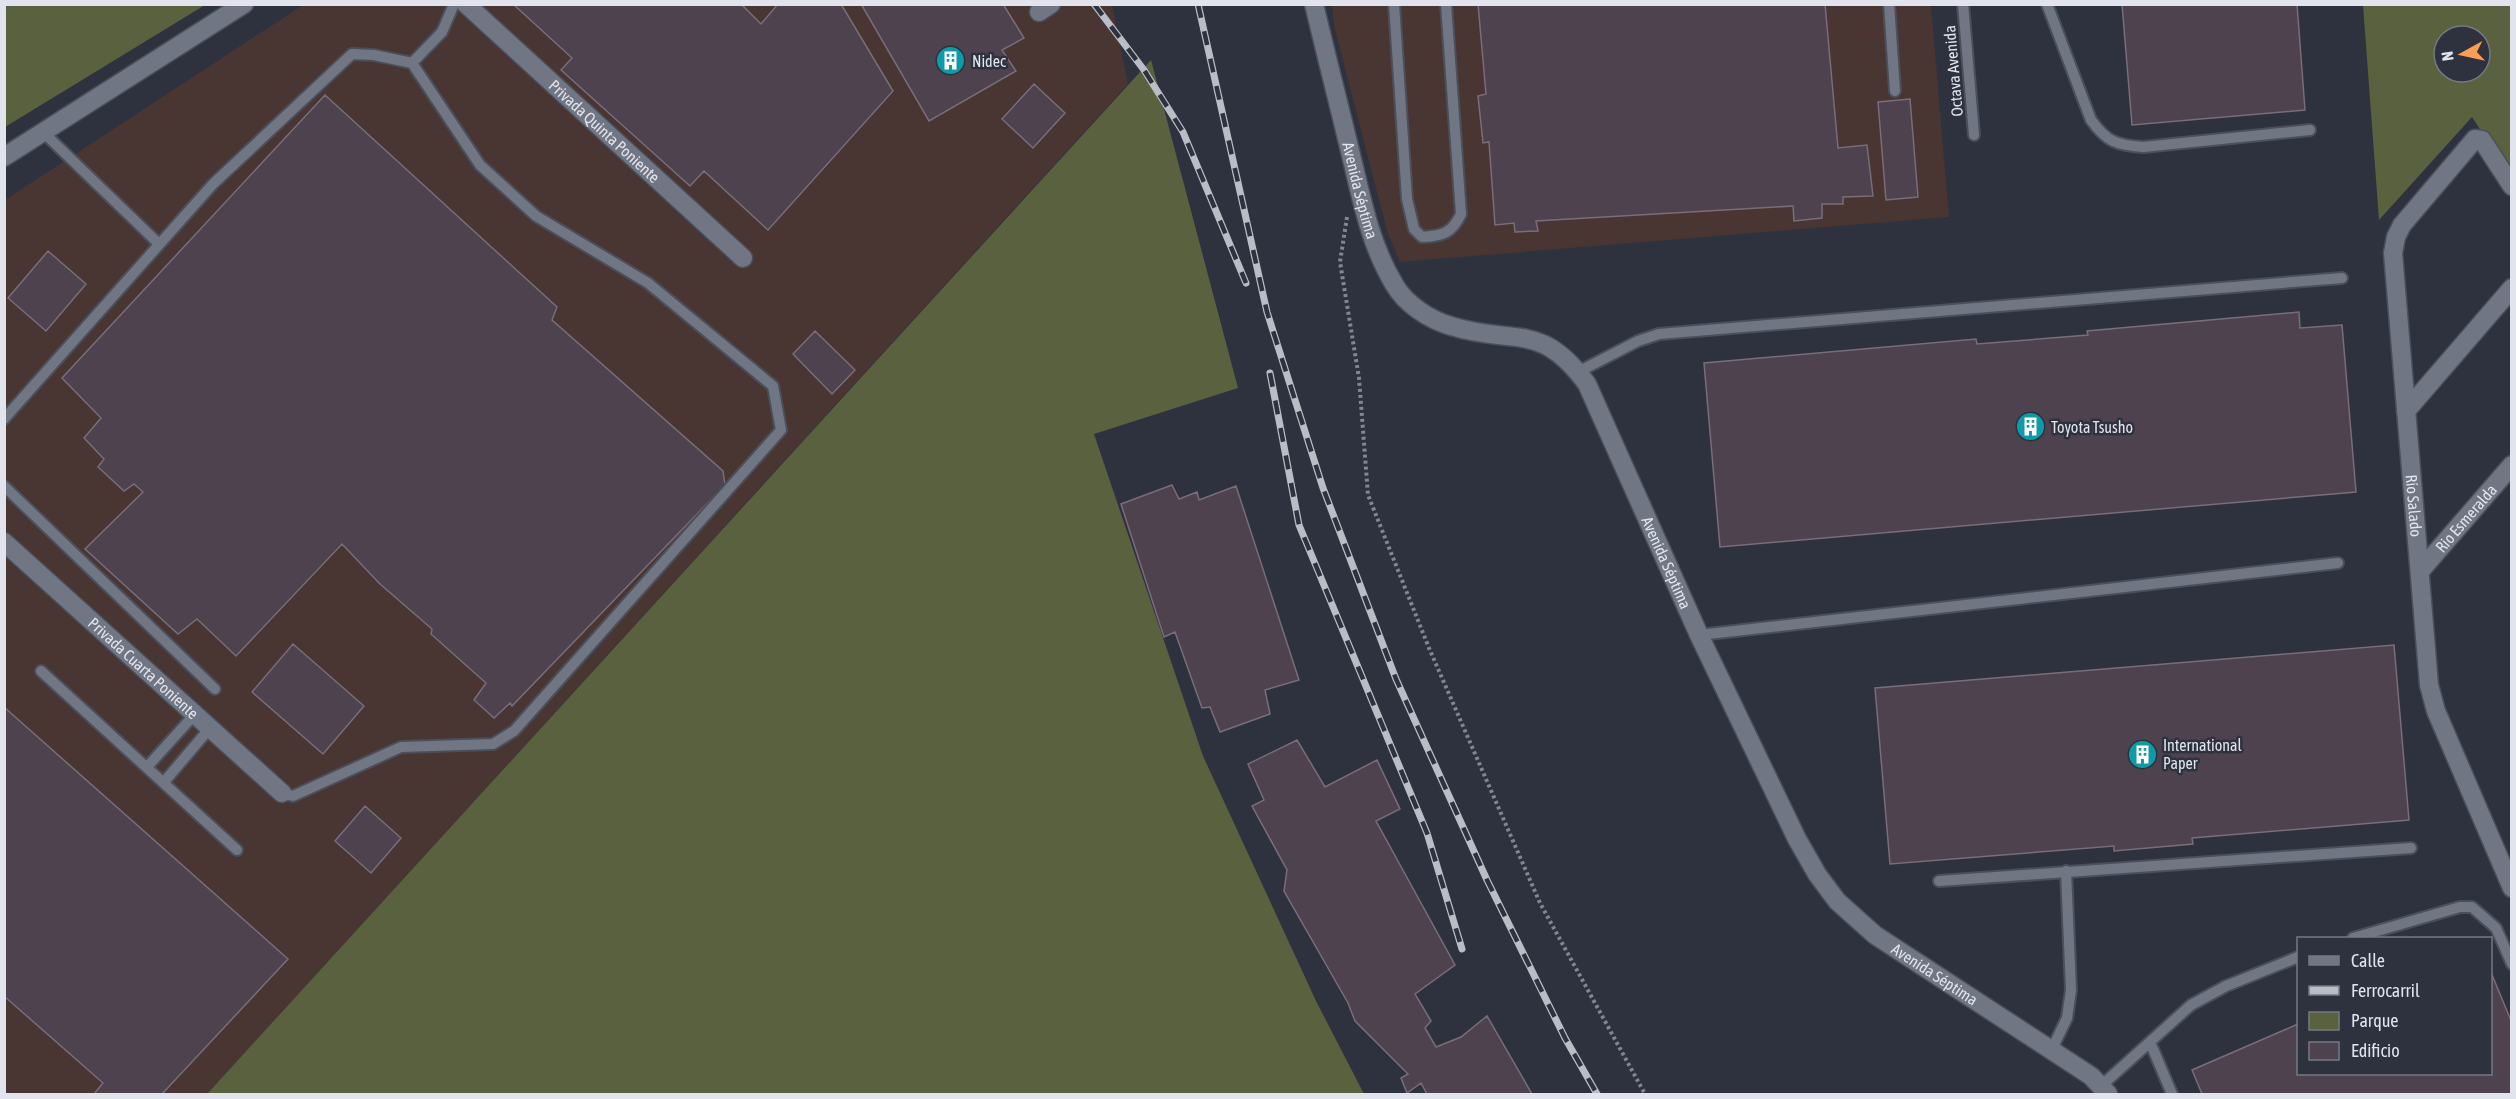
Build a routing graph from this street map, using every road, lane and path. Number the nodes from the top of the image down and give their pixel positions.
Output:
1 (244, 4) edge
2 (454, 4) edge
3 (466, 4) edge
4 (1314, 4) edge
5 (1394, 4) edge
6 (1446, 4) edge
7 (1889, 4) edge
8 (1963, 4) edge
9 (2047, 4) edge
10 (412, 63) junction
11 (1895, 91) dead end
12 (2310, 130) dead end
13 (43, 132) junction
14 (1974, 135) dead end
15 (4, 157) edge
16 (2511, 186) edge
17 (1347, 216) dead end
18 (158, 243) junction
19 (742, 258) dead end
20 (2342, 278) dead end
21 (2511, 288) edge
22 (1578, 372) junction
23 (2406, 411) junction
24 (4, 419) edge
25 (2511, 465) edge
26 (4, 486) edge
27 (4, 542) edge
28 (2338, 563) dead end
29 (2420, 571) junction
30 (1699, 635) junction
31 (41, 671) dead end
32 (215, 689) dead end
33 (195, 714) junction
34 (210, 728) junction
35 (147, 767) junction
36 (164, 782) junction
37 (282, 793) joint
38 (2411, 848) dead end
39 (237, 850) dead end
40 (2507, 865) edge
41 (2066, 871) junction
42 (1939, 881) dead end
43 (2511, 888) edge
44 (2360, 937) edge
45 (2297, 957) edge
46 (2511, 964) edge
47 (2150, 1042) junction
48 (2051, 1051) junction
49 (2104, 1090) edge
50 (1645, 1095) edge
51 (2172, 1095) edge

1 - 13 street
2 - 10 lane
3 - 19 street, Privada Quinta Poniente
4 - 22 street, Avenida Séptima
5 - 6 lane
7 - 11 lane
8 - 14 lane, Octava Avenida
9 - 12 lane
10 - 18 lane
10 - 37 lane
13 - 15 street
13 - 18 lane
16 - 23 street, Río Salado
17 - 50 path
18 - 24 lane
20 - 22 lane
21 - 23 street
22 - 30 street, Avenida Séptima
23 - 29 street, Río Salado
25 - 29 street, Rio Esmeralda
26 - 32 lane
27 - 33 street, Privada Cuarta Poniente
28 - 30 lane
29 - 40 street, Río Salado
30 - 48 street, Avenida Séptima
31 - 35 lane
33 - 34 street, Privada Cuarta Poniente
33 - 35 lane
34 - 36 lane
34 - 37 street, Privada Cuarta Poniente
35 - 36 lane
36 - 39 lane
38 - 41 lane
40 - 43 street, Río Salado
41 - 42 lane
41 - 48 lane
44 - 46 lane
45 - 47 lane
47 - 49 lane
47 - 51 lane
48 - 49 street, Avenida Séptima

